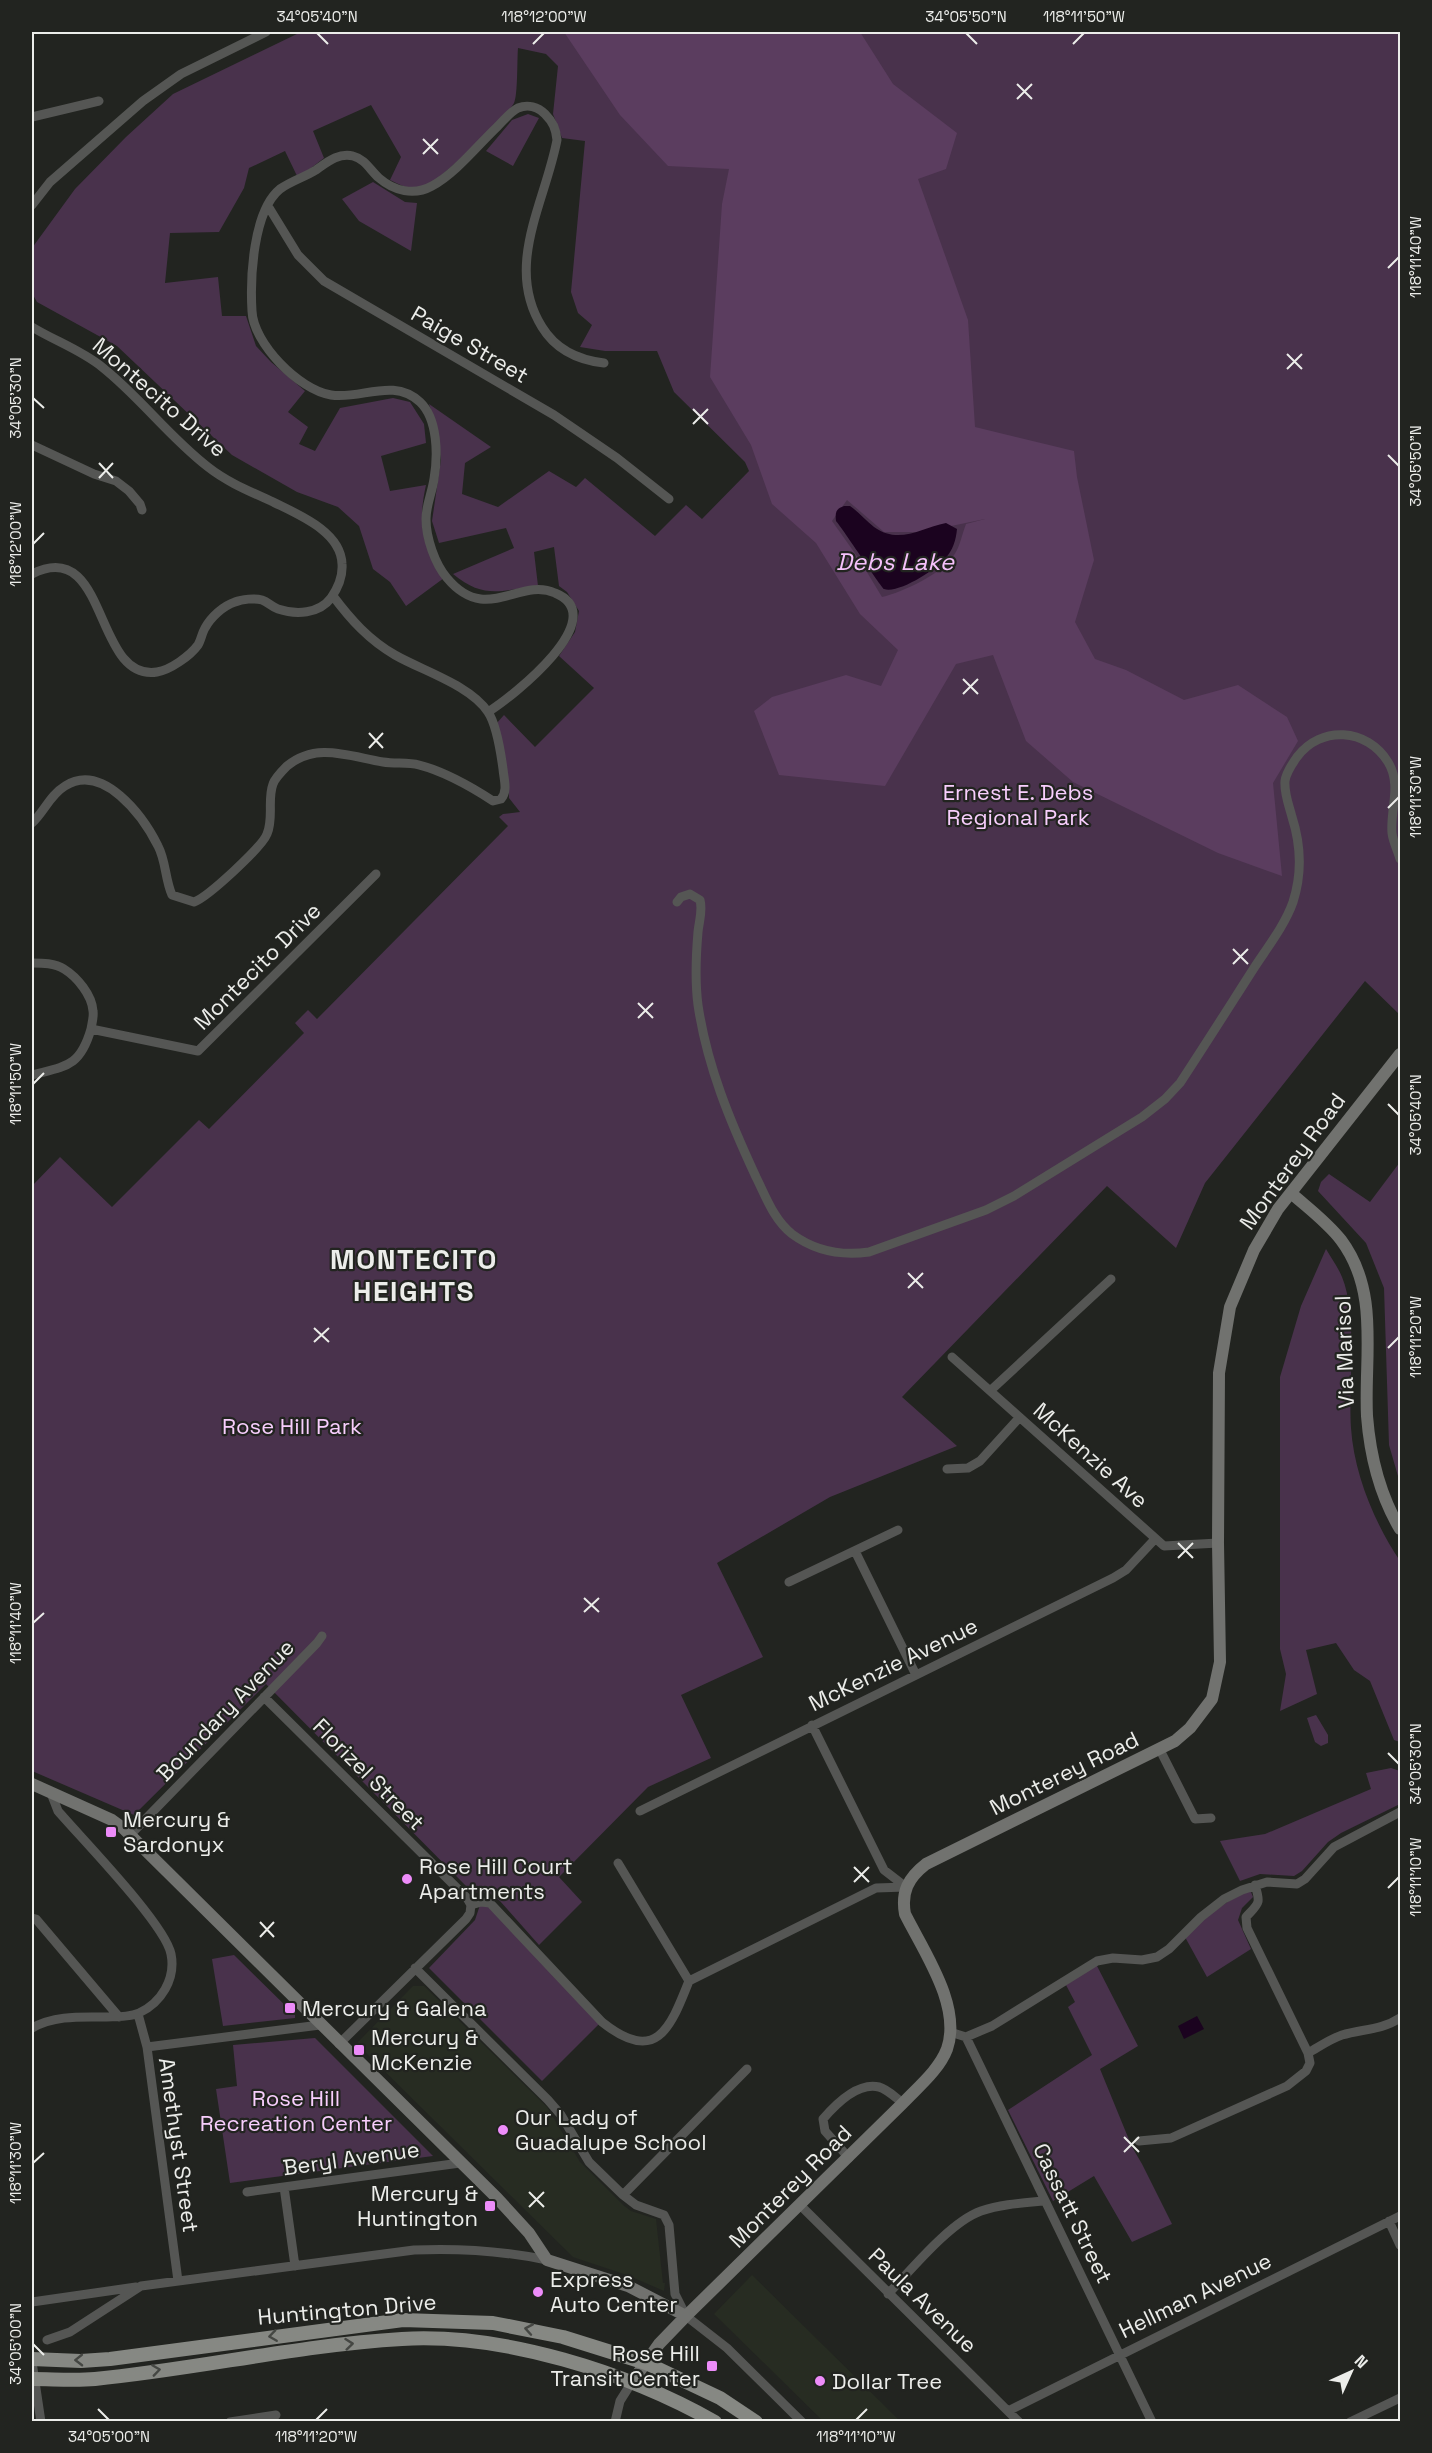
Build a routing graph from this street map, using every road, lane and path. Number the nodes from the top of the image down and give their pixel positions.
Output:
1 (266, 32) edge
2 (99, 101) dead end
3 (32, 117) edge
4 (32, 205) edge
5 (268, 206) junction
6 (32, 327) edge
7 (604, 363) dead end
8 (32, 445) edge
9 (669, 499) dead end
10 (142, 510) dead end
11 (32, 574) edge
12 (333, 596) junction
13 (488, 712) junction
14 (32, 823) edge
15 (1392, 835) junction
16 (1401, 849) edge
17 (1401, 859) edge
18 (376, 874) dead end
19 (677, 902) dead end
20 (32, 963) edge
21 (91, 1029) junction
22 (1401, 1054) edge
23 (32, 1075) edge
24 (1291, 1193) junction
25 (1111, 1279) dead end
26 (952, 1357) dead end
27 (990, 1391) junction
28 (1019, 1418) junction
29 (946, 1469) dead end
30 (1401, 1529) edge
31 (898, 1530) dead end
32 (1155, 1539) junction
33 (1218, 1543) junction
34 (855, 1551) junction
35 (789, 1582) dead end
36 (322, 1636) dead end
37 (916, 1675) junction
38 (264, 1698) junction
39 (812, 1725) junction
40 (1160, 1750) junction
41 (32, 1784) edge
42 (51, 1793) junction
43 (640, 1811) dead end
44 (1401, 1812) edge
45 (1211, 1818) dead end
46 (130, 1835) junction
47 (618, 1863) dead end
48 (1255, 1885) junction
49 (906, 1887) junction
50 (471, 1905) junction
51 (32, 1918) edge
52 (415, 1968) junction
53 (689, 1981) junction
54 (138, 2014) junction
55 (119, 2017) junction
56 (1401, 2018) edge
57 (320, 2025) junction
58 (32, 2028) edge
59 (950, 2032) junction
60 (966, 2037) junction
61 (339, 2044) junction
62 (147, 2047) junction
63 (1308, 2053) junction
64 (747, 2069) dead end
65 (903, 2103) junction
66 (1139, 2141) dead end
67 (849, 2158) junction
68 (460, 2163) junction
69 (284, 2187) junction
70 (247, 2192) dead end
71 (623, 2195) junction
72 (1044, 2201) junction
73 (800, 2205) junction
74 (1401, 2216) edge
75 (1389, 2222) junction
76 (1401, 2246) edge
77 (547, 2260) junction
78 (295, 2266) junction
79 (178, 2281) junction
80 (141, 2286) junction
81 (888, 2294) junction
82 (32, 2302) edge
83 (686, 2316) junction
84 (47, 2340) dead end
85 (1120, 2353) junction
86 (32, 2361) edge
87 (646, 2363) junction
88 (33, 2379) edge
89 (632, 2382) junction
90 (1401, 2398) edge
91 (1008, 2411) junction
92 (276, 2415) dead end
93 (41, 2421) edge
94 (230, 2421) edge
95 (615, 2421) edge
96 (715, 2421) edge
97 (756, 2421) edge
98 (802, 2421) edge
99 (1019, 2421) edge
100 (1152, 2421) edge
101 (1350, 2421) edge

1 - 4 street
2 - 3 street
5 - 7 street
5 - 9 street, Paige Street
5 - 13 street
6 - 12 street, Montecito Drive
8 - 10 street
11 - 12 street
12 - 13 street
13 - 14 street
15 - 16 street
15 - 17 street
15 - 19 street
18 - 21 street, Montecito Drive
20 - 21 street
21 - 23 street
22 - 24 street, Monterey Road
24 - 30 street, Via Marisol
24 - 33 street, Monterey Road
25 - 27 street
26 - 27 street, McKenzie Ave
27 - 28 street, McKenzie Ave
28 - 29 street
28 - 32 street, McKenzie Ave
31 - 34 street
32 - 33 street, McKenzie Ave
32 - 37 street, McKenzie Avenue
33 - 40 street, Monterey Road
34 - 35 street
34 - 37 street
36 - 38 street, Boundary Avenue
37 - 39 street, McKenzie Avenue
38 - 46 street, Boundary Avenue
38 - 50 street, Florizel Street
39 - 43 street, McKenzie Avenue
39 - 49 street
40 - 45 street
40 - 49 street, Monterey Road
41 - 42 street
42 - 46 street
42 - 54 street
44 - 48 street
46 - 57 street
47 - 53 street
48 - 60 street
48 - 63 street
49 - 53 street
49 - 59 street, Monterey Road
50 - 52 street
50 - 53 street
51 - 55 street
52 - 61 street
52 - 71 street
54 - 55 street
54 - 62 street, Amethyst Street
55 - 58 street
56 - 63 street
57 - 61 street
57 - 62 street
59 - 60 street
59 - 65 street, Monterey Road
60 - 72 street, Cassatt Street
61 - 68 street
62 - 79 street, Amethyst Street
63 - 66 street
64 - 71 street
65 - 67 street, Monterey Road
65 - 67 street
67 - 73 street, Monterey Road
68 - 69 street, Beryl Avenue
68 - 77 street
69 - 70 street, Beryl Avenue
69 - 78 street
71 - 83 street
72 - 81 street
72 - 85 street, Cassatt Street
73 - 81 street, Paula Avenue
73 - 83 street, Monterey Road
74 - 75 street, Hellman Avenue
75 - 76 street
75 - 85 street, Hellman Avenue
77 - 78 street
77 - 83 street
78 - 79 street
79 - 80 street
80 - 82 street
80 - 84 street
81 - 91 street, Paula Avenue
83 - 87 street, Monterey Road
83 - 98 street
85 - 91 street, Hellman Avenue
85 - 100 street, Cassatt Street
87 -> 86 main road, Huntington Drive
86 - 88 street
87 - 89 street, Monterey Road
87 - 97 main road, Huntington Drive
88 -> 89 main road, Huntington Drive
88 - 93 street
89 - 95 street, Monterey Road
89 - 96 main road, Huntington Drive
90 - 101 street
91 - 99 street, Paula Avenue
92 - 94 street

